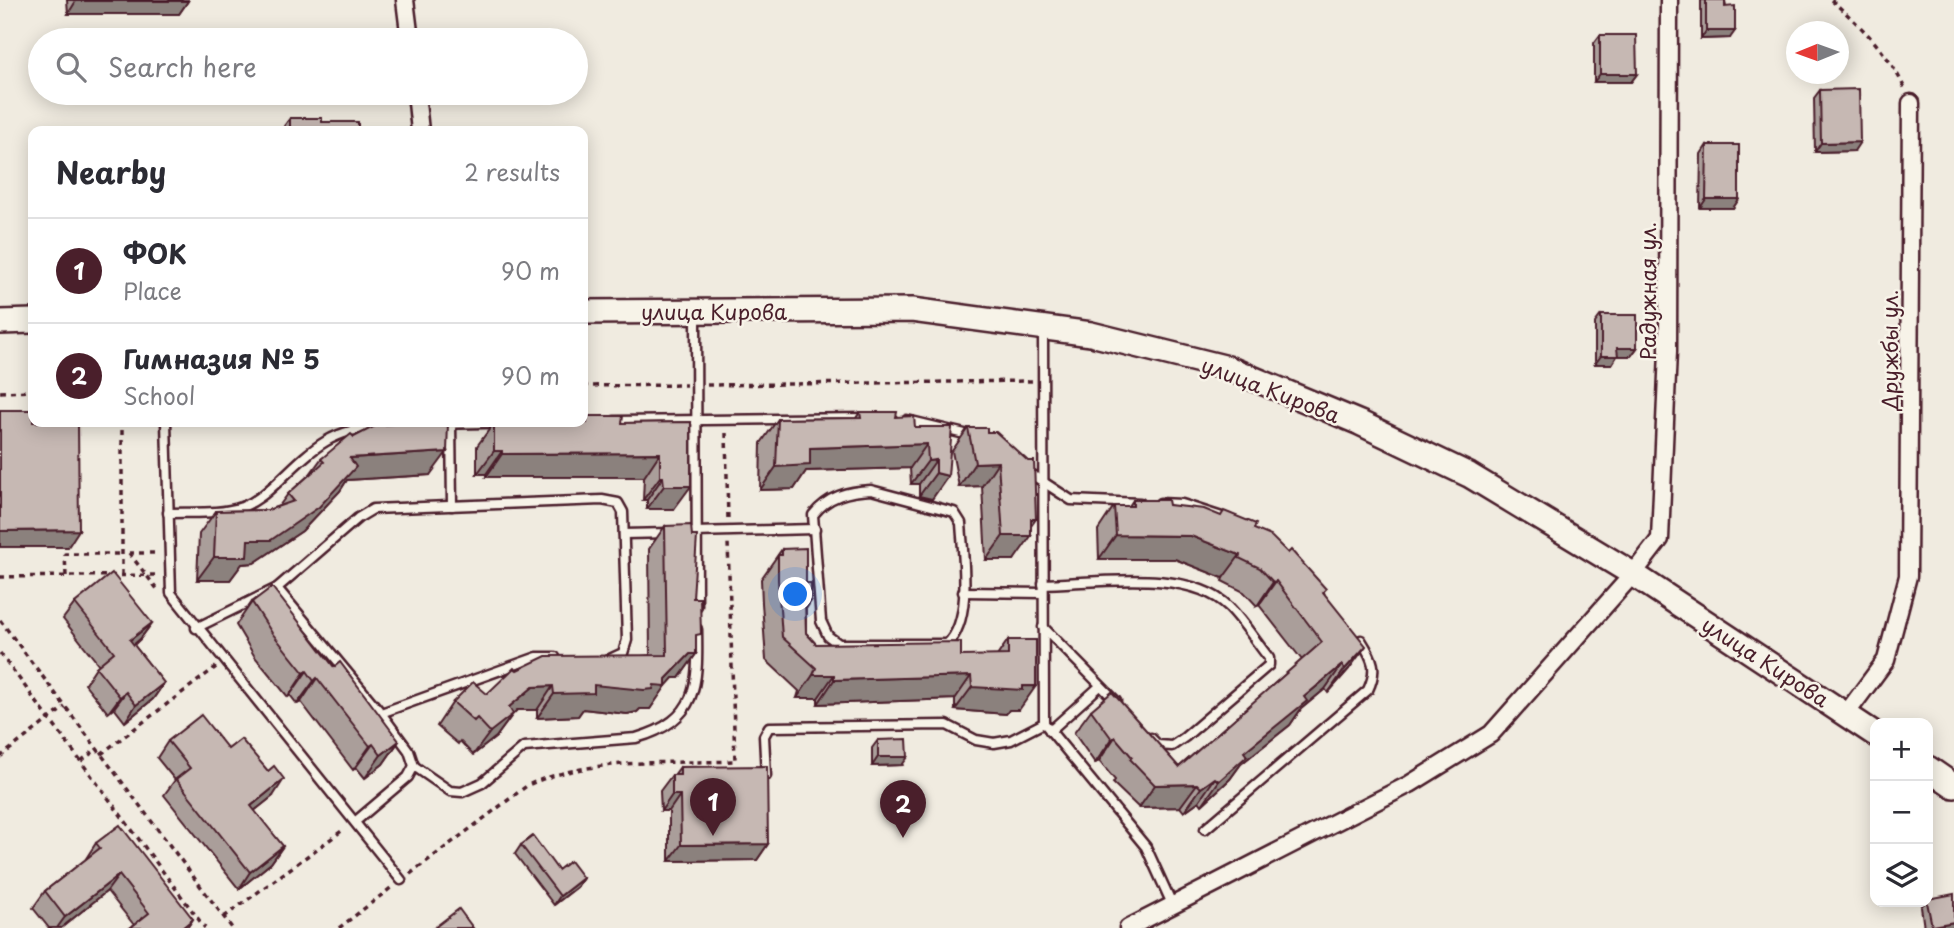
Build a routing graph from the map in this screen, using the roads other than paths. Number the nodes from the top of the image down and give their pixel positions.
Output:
1 (405, 0) edge
2 (1669, 0) edge
3 (408, 28) edge
4 (1911, 103) road end
5 (417, 105) edge
6 (419, 126) edge
7 (588, 312) edge
8 (696, 312) junction
9 (28, 321) edge
10 (0, 322) edge
11 (1043, 328) junction
12 (872, 418) edge
13 (898, 418) edge
14 (696, 419) junction
15 (608, 421) edge
16 (166, 427) edge
17 (385, 427) edge
18 (451, 427) edge
19 (981, 442) edge
20 (1021, 468) edge
21 (1043, 483) junction
22 (452, 506) junction
23 (168, 513) junction
24 (1241, 527) edge
25 (815, 529) junction
26 (697, 532) junction
27 (624, 534) junction
28 (1633, 574) junction
29 (277, 588) junction
30 (1043, 589) junction
31 (963, 592) junction
32 (1043, 627) junction
33 (196, 628) junction
34 (1353, 630) edge
35 (562, 657) edge
36 (599, 658) edge
37 (1100, 686) junction
38 (1120, 705) edge
39 (381, 713) junction
40 (1846, 714) junction
41 (1044, 723) junction
42 (1050, 731) junction
43 (1870, 731) edge
44 (1148, 735) edge
45 (414, 766) junction
46 (1933, 771) edge
47 (766, 782) edge
48 (1954, 786) edge
49 (356, 821) junction
50 (1205, 829) dead end
51 (401, 880) road end
52 (1172, 904) junction
53 (1128, 928) edge

1 - 3 street
2 - 28 street, Радужная ул.
4 - 40 street, Дружбы ул.
5 - 6 street
7 - 8 main road, улица Кирова
8 - 11 main road, улица Кирова
8 - 14 lane
9 - 10 main road
11 - 21 lane
11 - 28 main road, улица Кирова
12 - 14 lane
13 - 19 lane
14 - 15 lane
14 - 26 lane
16 - 23 lane
17 - 23 lane
18 - 22 lane
20 - 21 lane
21 - 24 lane
21 - 30 lane
22 - 27 lane
22 - 29 lane
23 - 33 lane
25 - 26 lane
25 - 31 lane
25 - 31 lane
26 - 27 lane
26 - 45 lane
27 - 36 lane
28 - 40 main road, улица Кирова
28 - 52 street, Радужная ул.
29 - 33 lane
29 - 39 lane
30 - 31 lane
30 - 32 lane
30 - 44 lane
32 - 37 lane
32 - 41 lane
33 - 49 lane
34 - 50 lane
35 - 39 lane
37 - 38 lane
37 - 42 lane
39 - 45 lane
40 - 43 main road, улица Кирова
41 - 42 lane
41 - 47 lane
42 - 52 lane
45 - 49 lane
46 - 48 main road
49 - 51 lane
52 - 53 street, Радужная ул.

